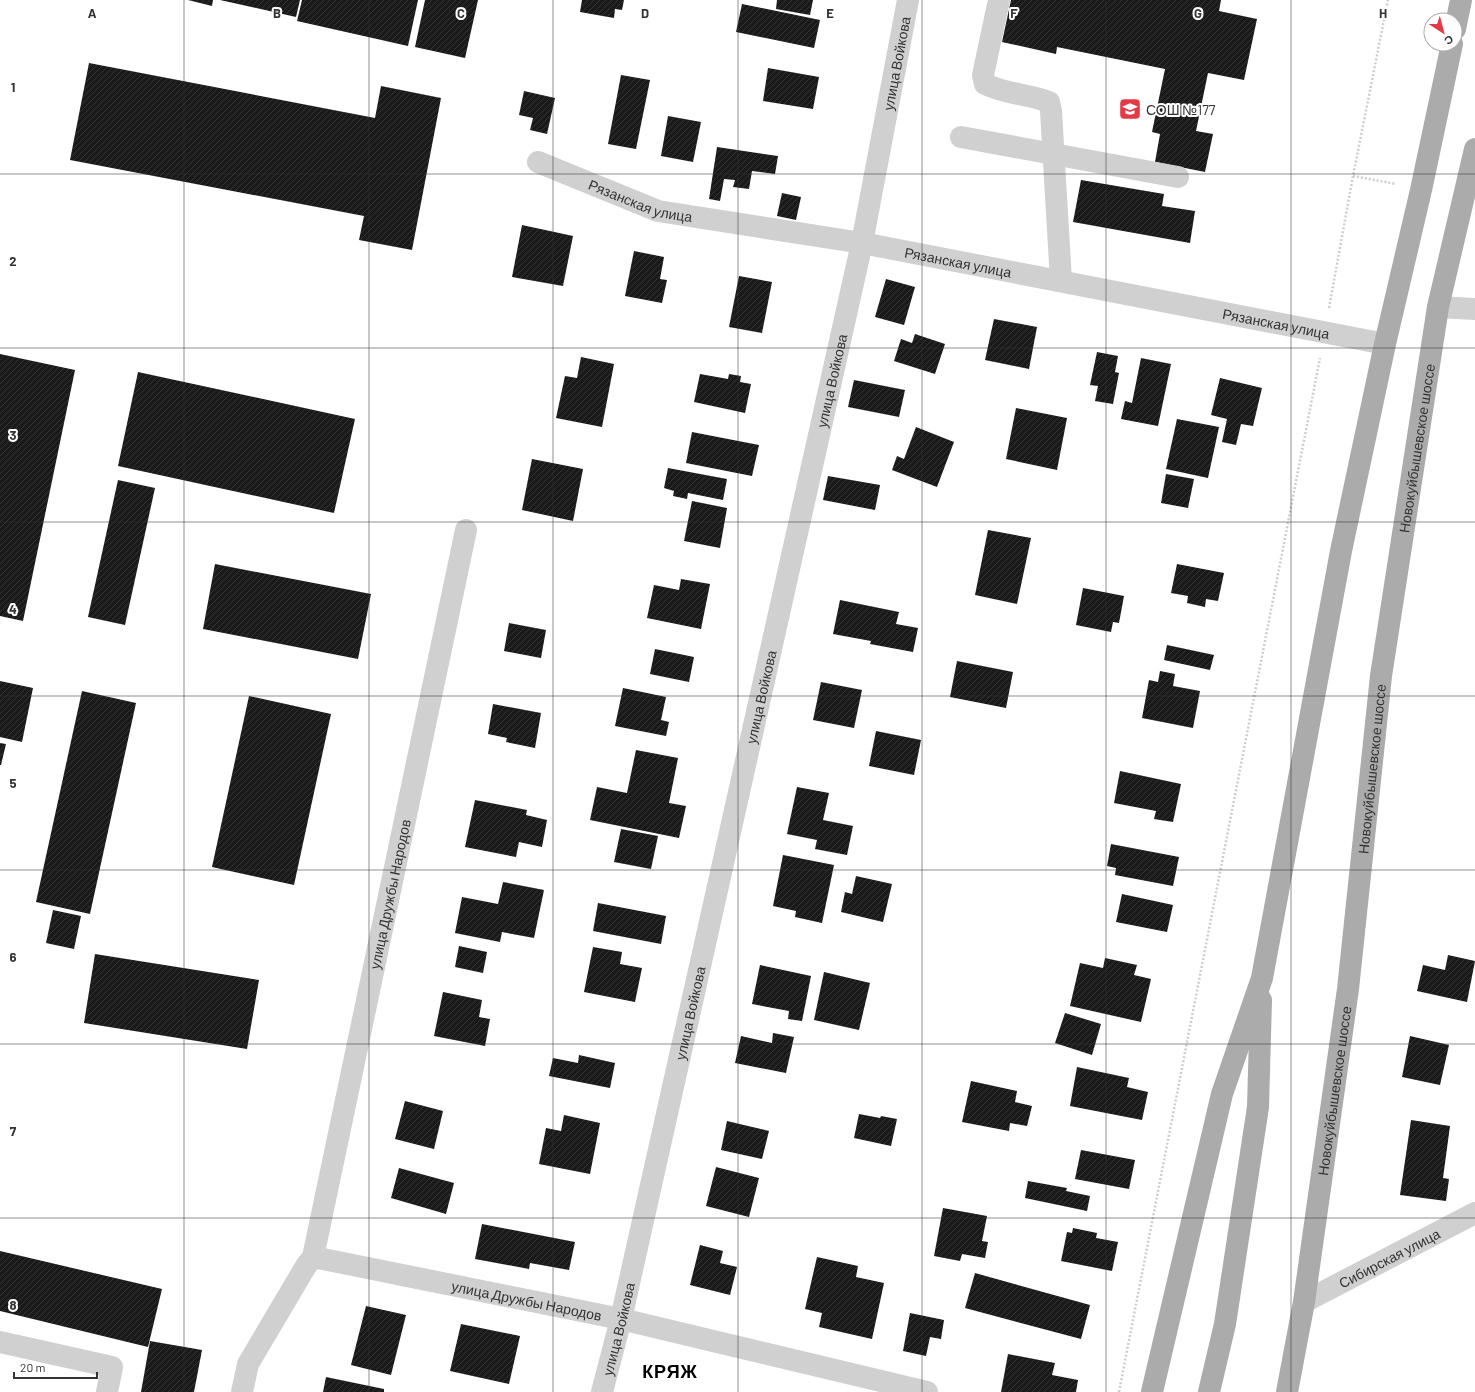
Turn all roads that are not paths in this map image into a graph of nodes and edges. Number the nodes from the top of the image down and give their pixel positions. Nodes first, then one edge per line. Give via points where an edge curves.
1 (908, 0) edge
2 (999, 0) edge
3 (1461, 0) edge
4 (1459, 12) edge
5 (1450, 52) edge
6 (961, 137) dead end
7 (1475, 148) edge
8 (1054, 154) junction
9 (538, 162) dead end
10 (1178, 177) dead end
11 (862, 243) junction
12 (1061, 281) junction
13 (1438, 307) junction
14 (1475, 309) edge
15 (1385, 344) junction
16 (466, 530) dead end
17 (1262, 978) junction
18 (1475, 1213) edge
19 (314, 1257) junction
20 (1304, 1302) junction
21 (621, 1319) junction
22 (0, 1342) edge
23 (107, 1392) edge
24 (242, 1392) edge
25 (602, 1392) edge
26 (927, 1392) edge
27 (1152, 1392) edge
28 (1209, 1392) edge
29 (1287, 1392) edge

1 - 11 street, улица Войкова
2 - 8 street via 983,75 985,84 993,89 1040,98 1048,102
3 - 4 main road
5 - 15 main road
6 - 8 street
7 - 13 main road, Новокуйбышевское шоссе
8 - 10 street
8 - 12 street
9 - 11 street, Рязанская улица via 658,211
11 - 12 street, Рязанская улица
11 - 21 street, улица Войкова
12 - 15 street, Рязанская улица
13 - 14 street
13 - 20 main road, Новокуйбышевское шоссе via 1381,676 1348,989
15 - 17 main road via 1341,551
16 - 19 street, улица Дружбы Народов
17 - 27 main road via 1222,1094
17 - 28 main road via 1258,1107 1225,1324
18 - 20 street, Сибирская улица
19 - 21 street, улица Дружбы Народов
19 - 24 street, улица Дружбы Народов via 306,1266 248,1364
20 - 29 main road, Новокуйбышевское шоссе
21 - 25 street, улица Войкова
21 - 26 street, улица Дружбы Народов
22 - 23 street via 112,1367

